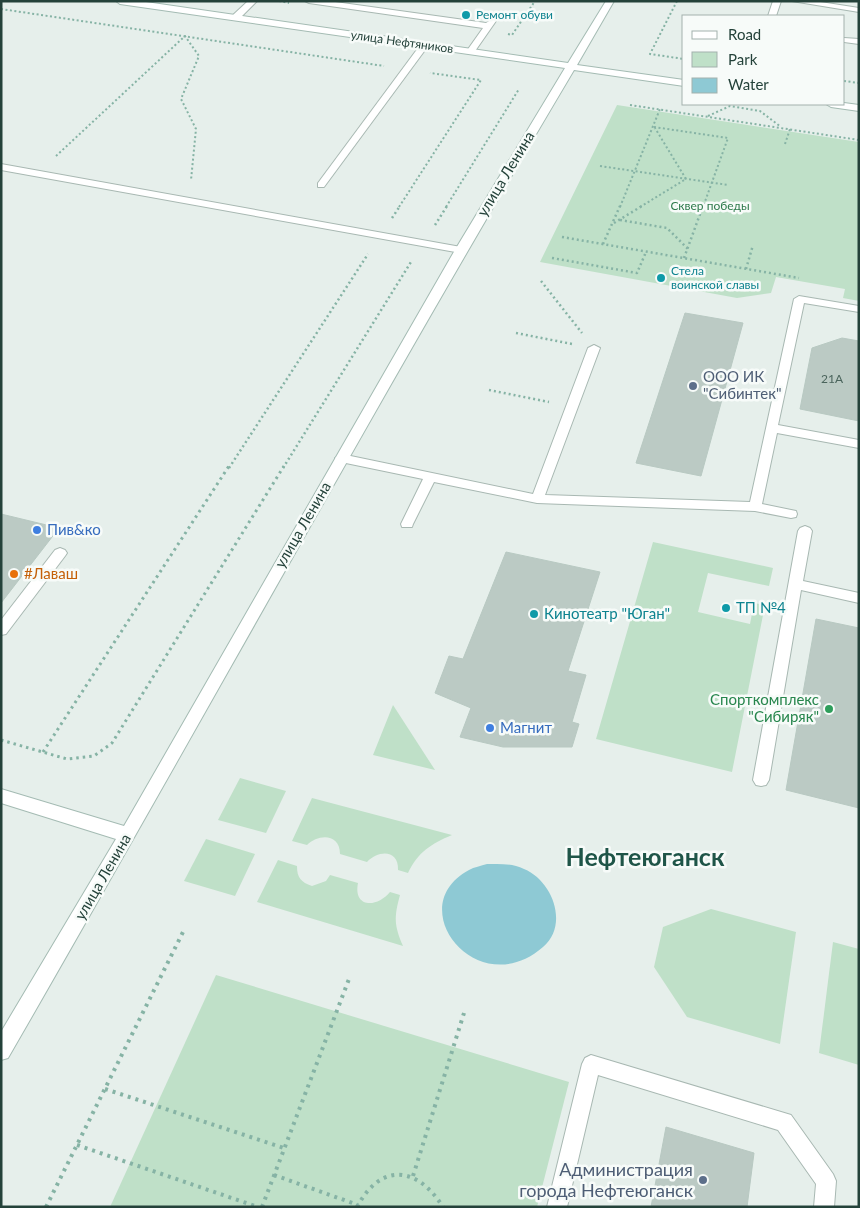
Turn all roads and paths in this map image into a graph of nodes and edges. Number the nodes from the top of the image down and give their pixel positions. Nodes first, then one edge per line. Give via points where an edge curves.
1 (120, 1) edge
2 (253, 1) edge
3 (309, 1) edge
4 (534, 1) edge
5 (610, 1) edge
6 (677, 1) edge
7 (777, 1) edge
8 (796, 1) edge
9 (1, 9) edge
10 (859, 10) edge
11 (772, 15) edge
12 (235, 18) junction
13 (512, 35) dead end
14 (185, 36) junction
15 (845, 40) edge
16 (859, 42) edge
17 (424, 46) junction
18 (470, 52) junction
19 (682, 59) edge
20 (570, 66) junction
21 (406, 69) junction
22 (845, 81) edge
23 (682, 83) edge
24 (859, 83) edge
25 (519, 89) dead end
26 (630, 105) dead end
27 (838, 105) edge
28 (859, 108) edge
29 (660, 110) junction
30 (706, 116) junction
31 (654, 127) junction
32 (781, 128) junction
33 (790, 129) junction
34 (859, 140) edge
35 (785, 144) dead end
36 (600, 166) dead end
37 (1, 167) edge
38 (636, 171) junction
39 (38, 174) junction
40 (686, 178) junction
41 (713, 183) junction
42 (321, 185) dead end
43 (728, 185) dead end
44 (190, 201) junction
45 (620, 220) junction
46 (613, 225) junction
47 (380, 236) junction
48 (562, 237) dead end
49 (423, 243) junction
50 (603, 244) junction
51 (753, 245) dead end
52 (688, 248) junction
53 (461, 250) junction
54 (646, 252) junction
55 (552, 258) dead end
56 (684, 258) junction
57 (746, 269) junction
58 (803, 279) dead end
59 (541, 281) dead end
60 (859, 310) edge
61 (516, 333) dead end
62 (594, 348) junction
63 (489, 390) dead end
64 (572, 407) junction
65 (772, 428) junction
66 (859, 444) edge
67 (342, 458) junction
68 (430, 476) junction
69 (537, 499) junction
70 (755, 507) junction
71 (791, 514) dead end
72 (407, 524) dead end
73 (805, 531) dead end
74 (60, 553) dead end
75 (795, 584) junction
76 (859, 598) edge
77 (1, 630) edge
78 (1, 740) edge
79 (43, 752) junction
80 (761, 780) dead end
81 (1, 796) edge
82 (128, 835) junction
83 (184, 930) dead end
84 (349, 979) dead end
85 (464, 1013) dead end
86 (1, 1051) edge
87 (105, 1089) junction
88 (77, 1145) junction
89 (284, 1148) junction
90 (274, 1176) junction
91 (413, 1176) junction
92 (357, 1206) edge
93 (46, 1207) edge
94 (258, 1207) edge
95 (262, 1207) edge
96 (443, 1207) edge
97 (557, 1207) edge
98 (824, 1207) edge

1 - 12 main road, улица Нефтяников
2 - 12 lane
3 - 18 lane via 490,24
4 - 13 path
5 - 20 main road, улица Ленина
6 - 19 path via 650,54
7 - 11 lane
8 - 10 lane
9 - 14 path
12 - 17 main road, улица Нефтяников
14 - 21 path
14 - 39 path
14 - 44 path via 199,56 181,99 196,129
15 - 16 lane
17 - 18 main road, улица Нефтяников
17 - 21 lane
18 - 20 main road, улица Нефтяников
20 - 23 main road, улица Нефтяников
20 - 53 main road, улица Ленина
21 - 42 lane
21 - 47 path via 481,80
22 - 24 path
25 - 49 path
26 - 29 path
27 - 28 main road
29 - 30 path
29 - 31 path
30 - 32 path
30 - 32 path via 730,106 760,111
31 - 38 path
31 - 40 path
31 - 41 path via 728,138
32 - 33 path
33 - 34 path
33 - 35 path
36 - 38 path
37 - 39 lane
38 - 40 path
38 - 46 path
39 - 44 lane
40 - 41 path
40 - 45 path
41 - 43 path
41 - 52 path
44 - 47 lane
45 - 46 path
45 - 52 path via 667,228
46 - 50 path
47 - 49 lane
47 - 79 path
48 - 50 path
49 - 53 lane
49 - 79 path via 112,743 94,756 67,759
50 - 54 path
51 - 57 path
52 - 56 path
53 - 67 main road, улица Ленина
54 - 55 path via 637,273
54 - 56 path
56 - 57 path
57 - 58 path
59 - 62 path
60 - 65 lane via 799,299
61 - 62 path
62 - 64 lane
63 - 64 path
64 - 69 lane
65 - 66 lane
65 - 70 lane
67 - 68 lane
67 - 82 main road, улица Ленина
68 - 69 lane
68 - 72 lane
69 - 70 lane
70 - 71 lane
73 - 75 lane
74 - 77 lane
75 - 76 lane
75 - 80 lane
78 - 79 path
81 - 82 main road
82 - 86 main road, улица Ленина
83 - 87 path
84 - 89 path
85 - 91 path
87 - 88 path
87 - 89 path
88 - 93 path
88 - 94 path
89 - 90 path
90 - 92 path
90 - 95 path
91 - 92 path via 400,1174 375,1182
91 - 96 path via 426,1183
97 - 98 lane via 591,1064 784,1122 826,1181

